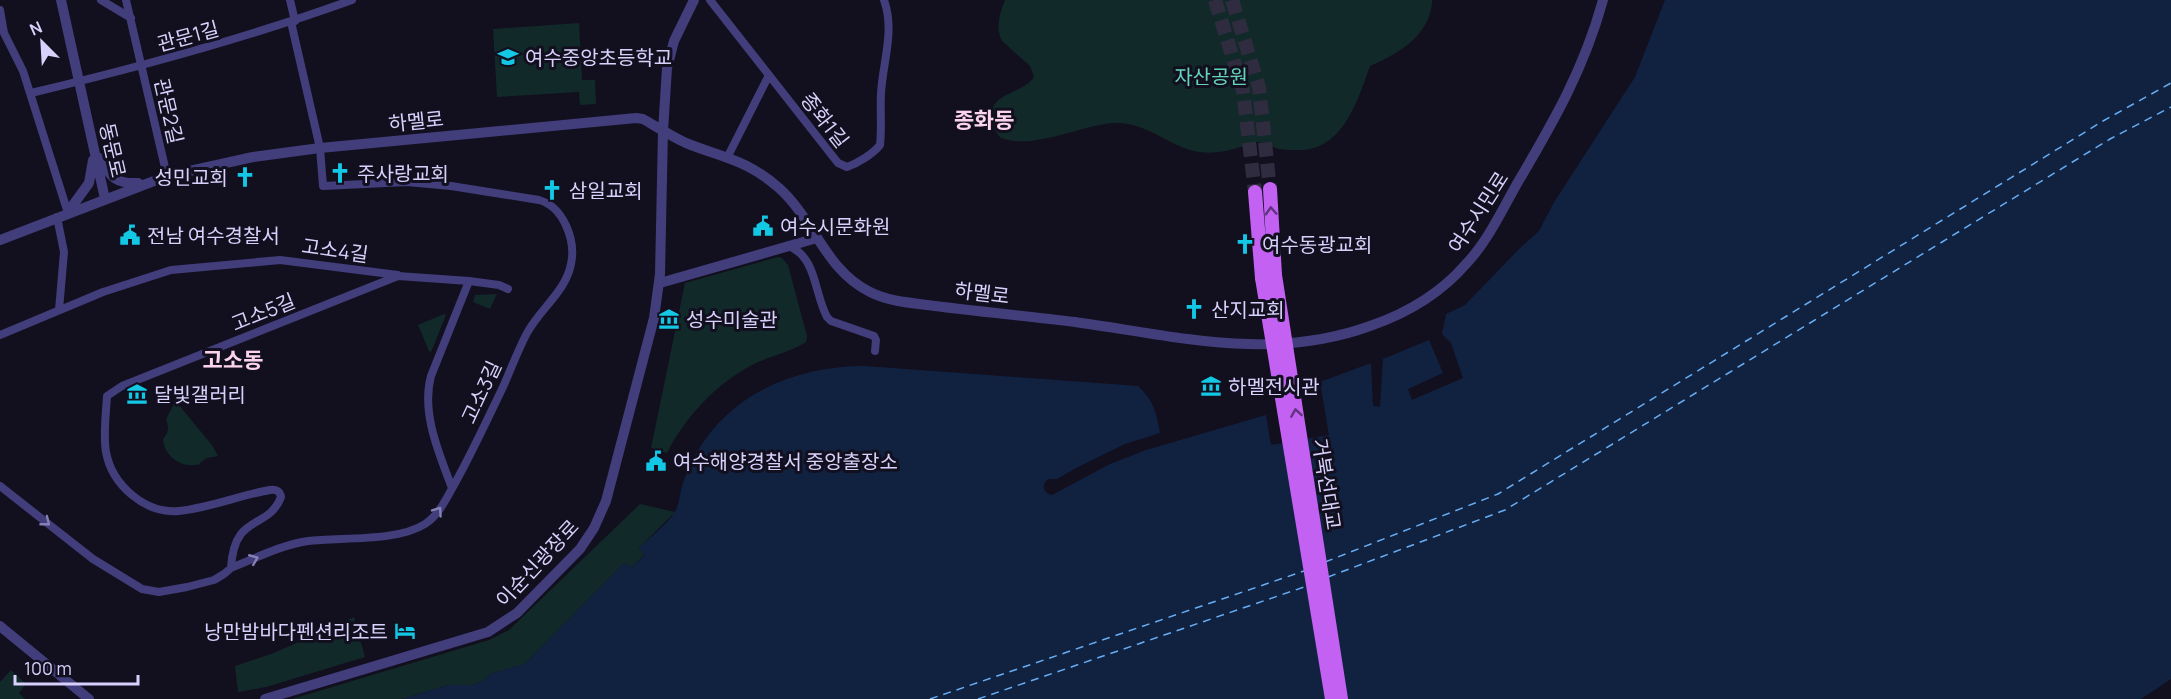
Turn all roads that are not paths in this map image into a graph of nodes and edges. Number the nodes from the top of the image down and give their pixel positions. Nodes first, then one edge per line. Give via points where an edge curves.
1 (61, 0) edge
2 (101, 0) edge
3 (126, 0) edge
4 (290, 0) edge
5 (352, 0) edge
6 (694, 0) edge
7 (710, 0) edge
8 (884, 0) edge
9 (1603, 0) edge
10 (0, 10) edge
11 (131, 18) junction
12 (293, 21) junction
13 (142, 66) junction
14 (769, 75) junction
15 (79, 82) junction
16 (31, 93) junction
17 (663, 131) junction
18 (320, 148) junction
19 (94, 151) junction
20 (728, 156) junction
21 (167, 176) junction
22 (144, 183) junction
23 (1270, 189) tunnel mouth
24 (1255, 192) tunnel mouth
25 (105, 199) junction
26 (63, 215) junction
27 (817, 238) junction
28 (0, 240) edge
29 (789, 246) junction
30 (398, 276) junction
31 (1268, 276) junction
32 (469, 281) junction
33 (660, 283) junction
34 (508, 290) dead end
35 (59, 310) junction
36 (0, 335) edge
37 (1290, 344) joint
38 (875, 351) dead end
39 (0, 486) edge
40 (452, 488) junction
41 (231, 568) junction
42 (0, 626) edge
43 (89, 699) edge
44 (265, 699) edge
45 (1332, 699) edge
46 (1341, 699) edge

1 - 15 street, 동문로
2 - 11 street
3 - 11 street, 관문2길
4 - 12 street, 고소3길
5 - 12 street, 관문1길
6 - 17 street, 이순신광장로 via 669,55
7 - 14 street, 종화1길
8 - 14 street, 종화1길 via 889,35 881,94 881,140 879,147 868,155 850,166 838,163
9 - 37 street, 여수시민로 via 1590,45 1563,105 1466,266 1434,294 1398,315 1334,338
10 - 16 street via 5,36
11 - 13 street, 관문2길
12 - 13 street, 관문1길
12 - 18 street, 고소3길
13 - 15 street, 관문1길
13 - 21 street, 관문2길
14 - 20 street
15 - 16 street, 관문1길
15 - 19 street, 동문로
16 - 26 street
17 - 18 street, 하멜로 via 636,118
17 - 20 street, 하멜로
17 - 33 street, 이순신광장로
18 - 21 street, 하멜로 via 253,157
18 - 40 street, 고소3길 via 323,186 408,182 539,200 555,210 566,228 572,249 567,279 538,315 522,343
19 - 22 street via 117,181
19 - 25 street, 동문로
19 - 26 street via 89,183
20 - 27 street, 하멜로 via 756,170 785,194
21 - 22 street, 하멜로
22 - 25 street, 하멜로
31 -> 23 main road
24 - 31 main road
25 - 26 street, 동문로
26 - 28 street, 동문로
26 - 35 street
27 - 29 street
27 - 37 street, 하멜로 via 849,278 867,291 894,300 1230,344
29 - 33 street
29 - 38 street via 801,252 807,261 826,317 873,335
30 - 32 street, 고소5길
30 - 35 street, 고소4길 via 280,260 175,269 134,280
30 - 41 street, 고소5길 via 122,386 107,396 107,455 121,484 143,502 165,510 182,510 266,490 279,493 276,506 238,536
31 - 45 main road, 거북선대교, bridge
46 -> 31 main road, 거북선대교, bridge
32 - 34 street, 고소5길
32 - 40 street via 428,392 431,423
33 - 44 street, 이순신광장로 via 606,501 580,549 512,618 488,632
35 - 36 street, 고소4길
39 -> 41 street, 고소3길 via 93,559 142,590 159,592 187,587 214,580
41 -> 40 street, 고소3길 via 308,542 411,531 433,518
42 - 43 street

